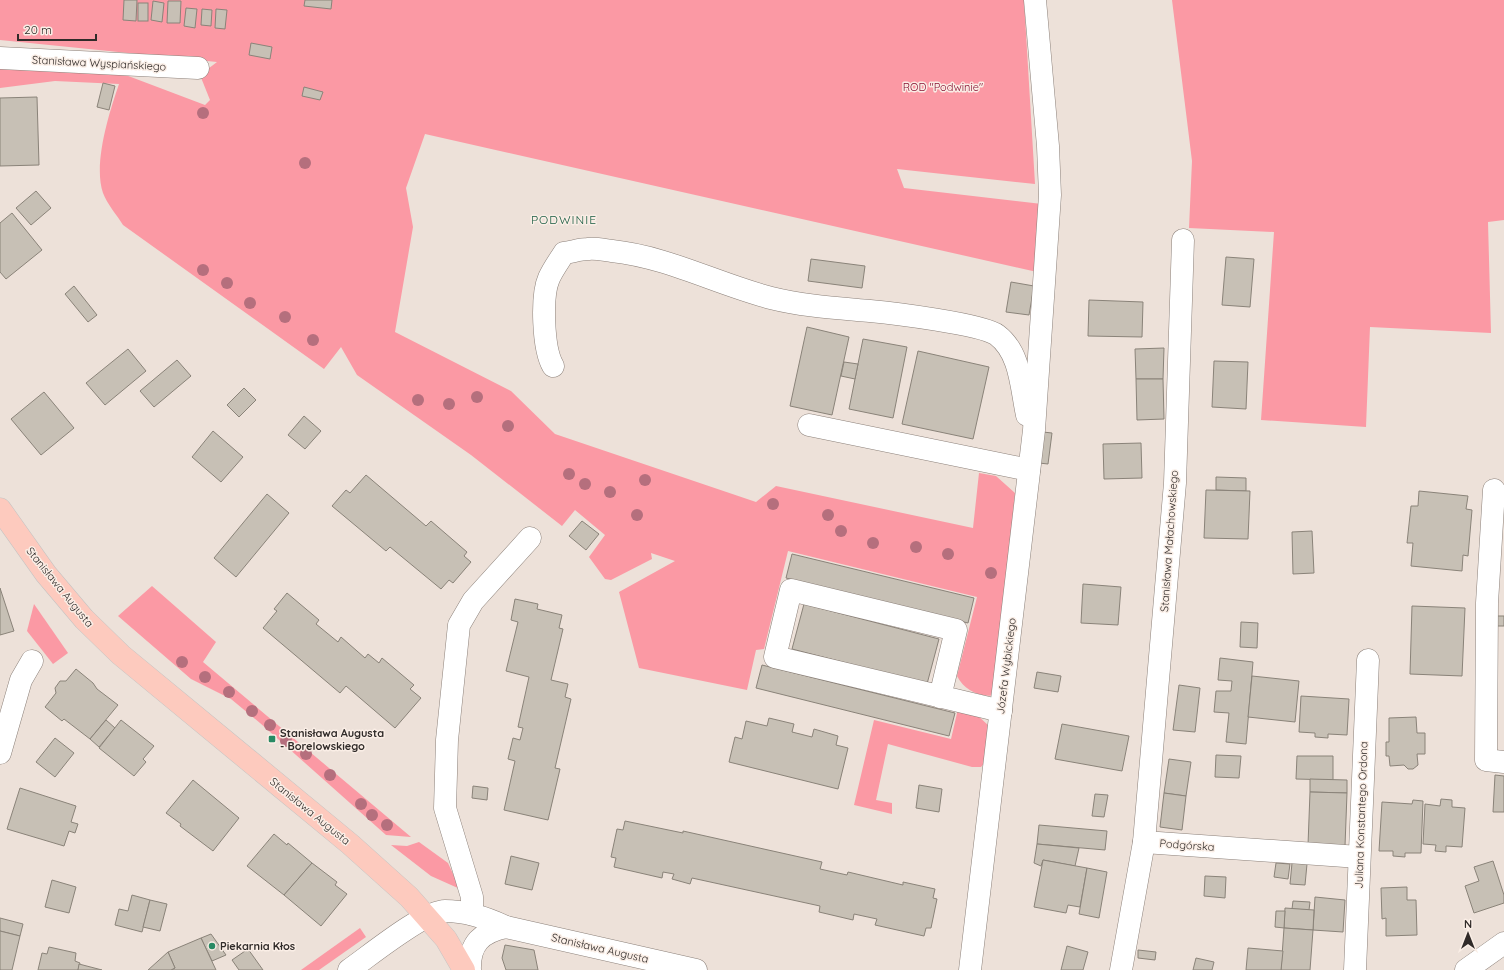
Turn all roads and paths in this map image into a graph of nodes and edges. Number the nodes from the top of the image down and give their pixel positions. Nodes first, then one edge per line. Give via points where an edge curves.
1 (1035, 0) edge
2 (0, 58) edge
3 (198, 68) dead end
4 (1182, 240) dead end
5 (553, 366) dead end
6 (809, 425) dead end
7 (1032, 442) junction
8 (1029, 470) junction
9 (1494, 490) dead end
10 (0, 509) edge
11 (530, 538) dead end
12 (1368, 660) dead end
13 (32, 661) dead end
14 (940, 697) junction
15 (1000, 711) junction
16 (0, 753) edge
17 (1504, 762) edge
18 (1144, 842) junction
19 (1359, 857) junction
20 (472, 914) junction
21 (427, 916) junction
22 (506, 927) junction
23 (1504, 943) edge
24 (349, 970) edge
25 (464, 970) edge
26 (470, 970) edge
27 (696, 970) edge
28 (970, 970) edge
29 (1121, 970) edge
30 (1355, 970) edge
31 (1466, 970) edge

1 - 7 street, Józefa Wybickiego via 1050,195
2 - 3 street, Stanisława Wyspiańskiego
4 - 18 street, Stanisława Małachowskiego via 1175,483
5 - 7 street via 547,342 544,300 549,278 564,253 588,249 621,252 677,265 771,298 925,318 996,334 1010,350 1018,368
6 - 8 street
7 - 8 street, Józefa Wybickiego
8 - 15 street, Józefa Wybickiego
9 - 17 street via 1486,603 1486,760
10 - 21 main road, Stanisława Augusta via 84,620 121,655 350,844
11 - 20 street via 473,601 459,625 447,740 445,808 472,897
12 - 19 street, Juliana Konstantego Ordona
13 - 16 street via 21,680
14 - 14 street via 775,657 791,590 956,630
14 - 15 street
15 - 28 street, Józefa Wybickiego
18 - 19 street, Podgórska
18 - 29 street, Podgórska
19 - 30 street, Juliana Konstantego Ordona
20 - 21 street, Stanisława Augusta via 444,911
20 - 22 street, Stanisława Augusta
21 - 24 street
21 - 25 main road via 446,939
22 - 26 street via 492,930 481,937 472,950
22 - 27 street, Stanisława Augusta
23 - 31 street

